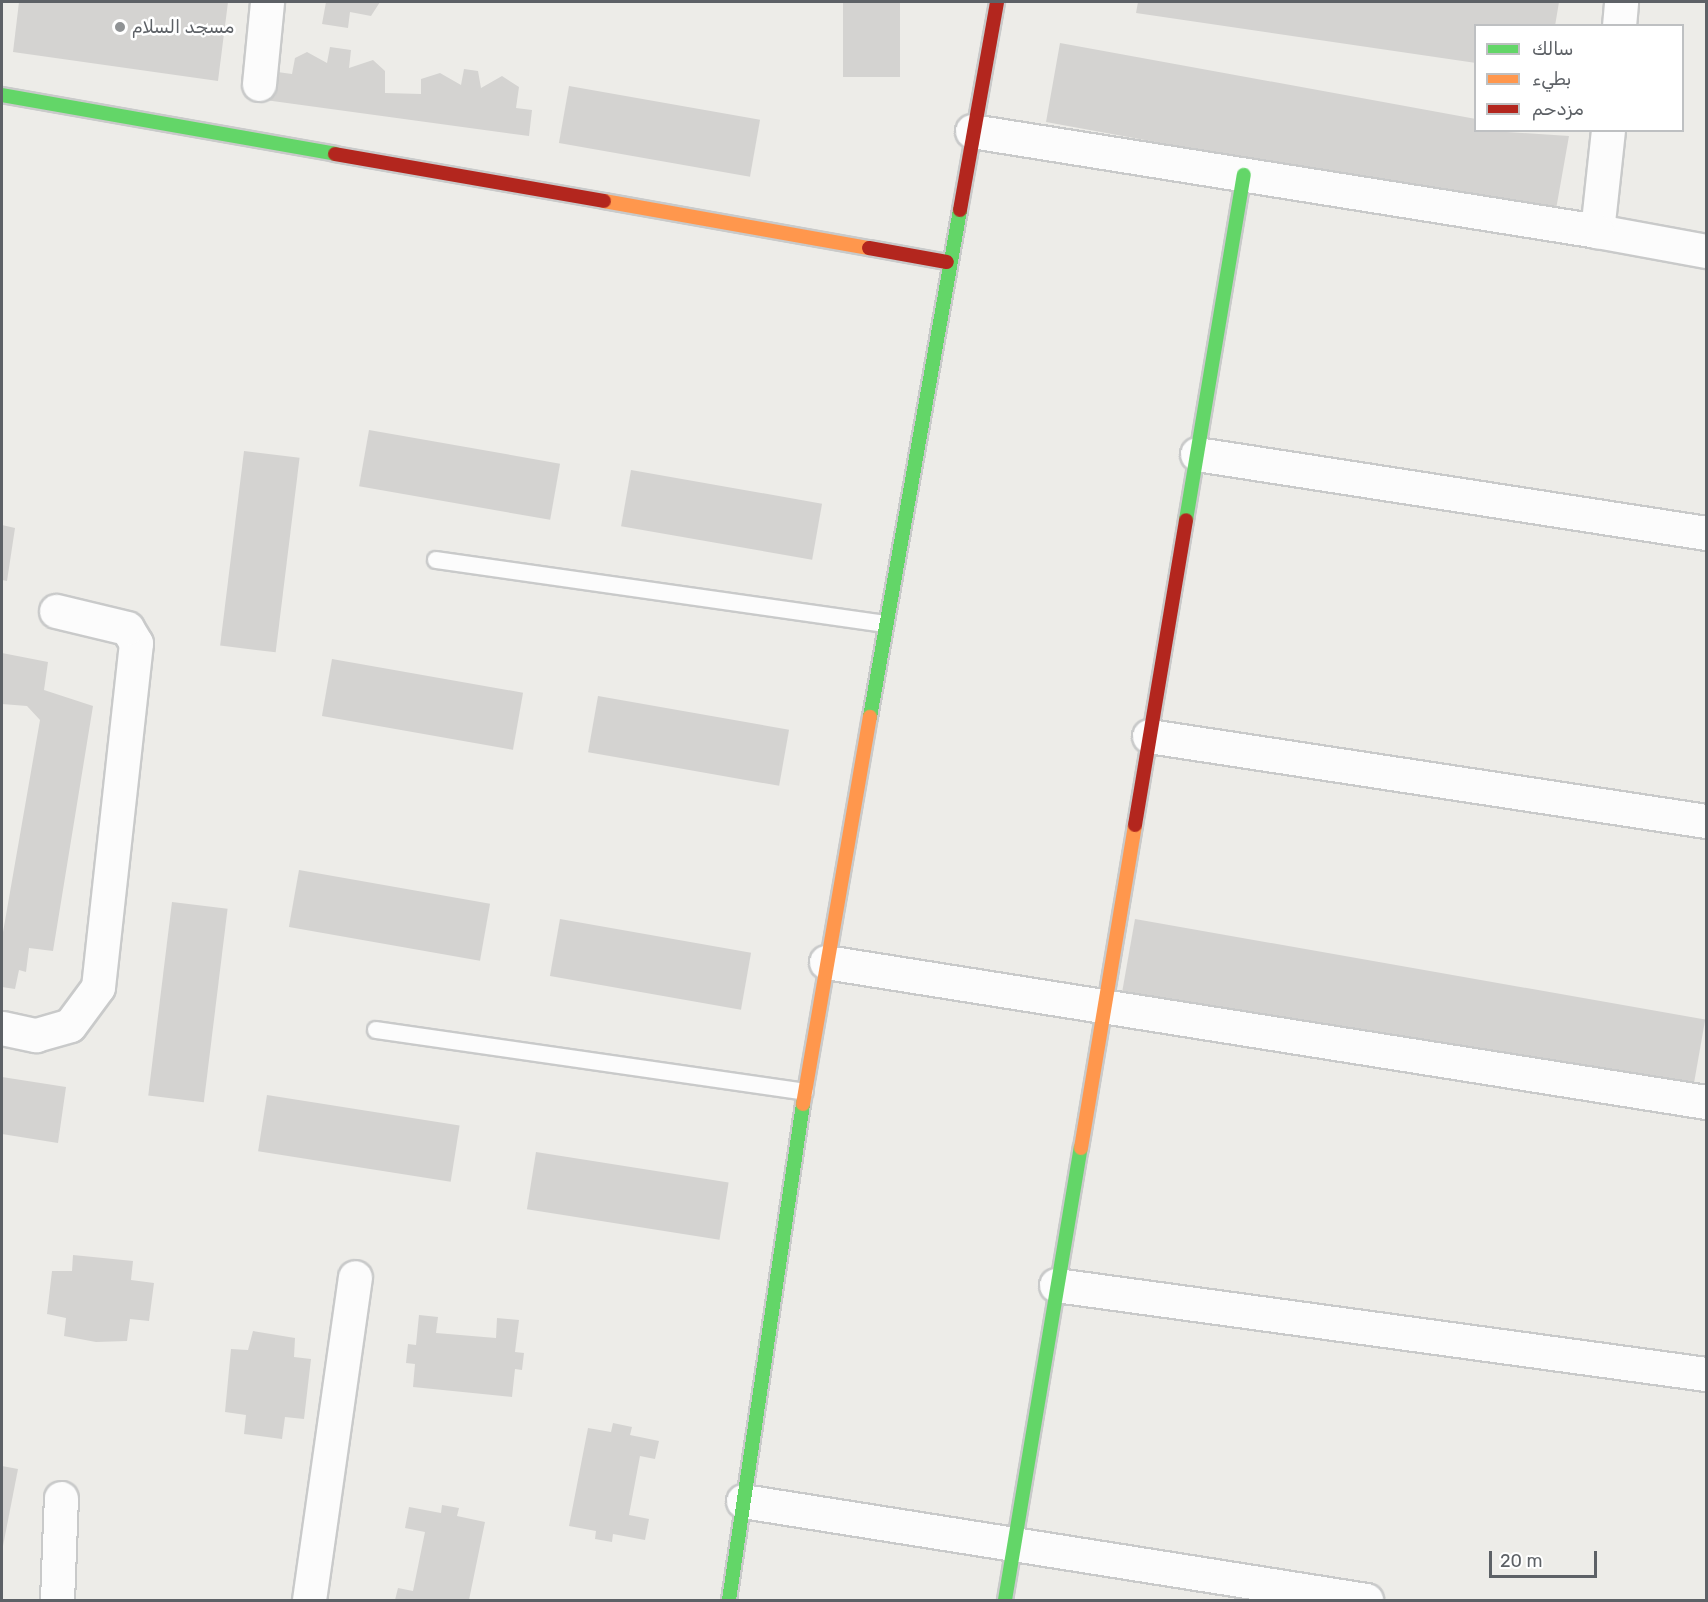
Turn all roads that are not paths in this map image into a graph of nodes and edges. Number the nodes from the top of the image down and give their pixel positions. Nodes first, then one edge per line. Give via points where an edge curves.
1 (267, 2) edge
2 (997, 2) edge
3 (1621, 2) edge
4 (1619, 24) edge
5 (259, 84) dead end
6 (2, 95) edge
7 (972, 131) junction
8 (1608, 132) edge
9 (1244, 175) junction
10 (1597, 231) junction
11 (1707, 251) edge
12 (947, 262) junction
13 (1197, 454) junction
14 (1707, 533) edge
15 (436, 560) dead end
16 (56, 611) dead end
17 (884, 624) junction
18 (1149, 736) junction
19 (1707, 821) edge
20 (826, 962) junction
21 (1104, 1008) junction
22 (2, 1028) edge
23 (376, 1030) dead end
24 (805, 1092) junction
25 (1707, 1102) edge
26 (355, 1277) dead end
27 (1056, 1285) junction
28 (1707, 1374) edge
29 (61, 1498) dead end
30 (743, 1501) junction
31 (1013, 1544) junction
32 (1283, 1594) edge
33 (57, 1600) edge
34 (309, 1600) edge
35 (729, 1600) edge
36 (1005, 1600) edge
37 (1366, 1600) edge

1 - 5 street
2 - 7 street
3 - 4 street
6 - 12 street
7 - 9 street
7 - 12 street
8 - 10 street
9 - 10 street
9 - 13 street
10 - 11 street
12 - 17 street
13 - 14 street
13 - 18 street
15 - 17 lane
16 - 22 street via 127,628 136,642 98,987 70,1025 36,1035
17 - 20 street
18 - 19 street
18 - 21 street
20 - 21 street
20 - 24 street
21 - 25 street
21 - 27 street
23 - 24 lane
24 - 30 street
26 - 34 street
27 - 28 street
27 - 31 street
29 - 33 street
30 - 31 street
30 - 35 street
31 - 32 street
31 - 36 street
32 - 37 street

